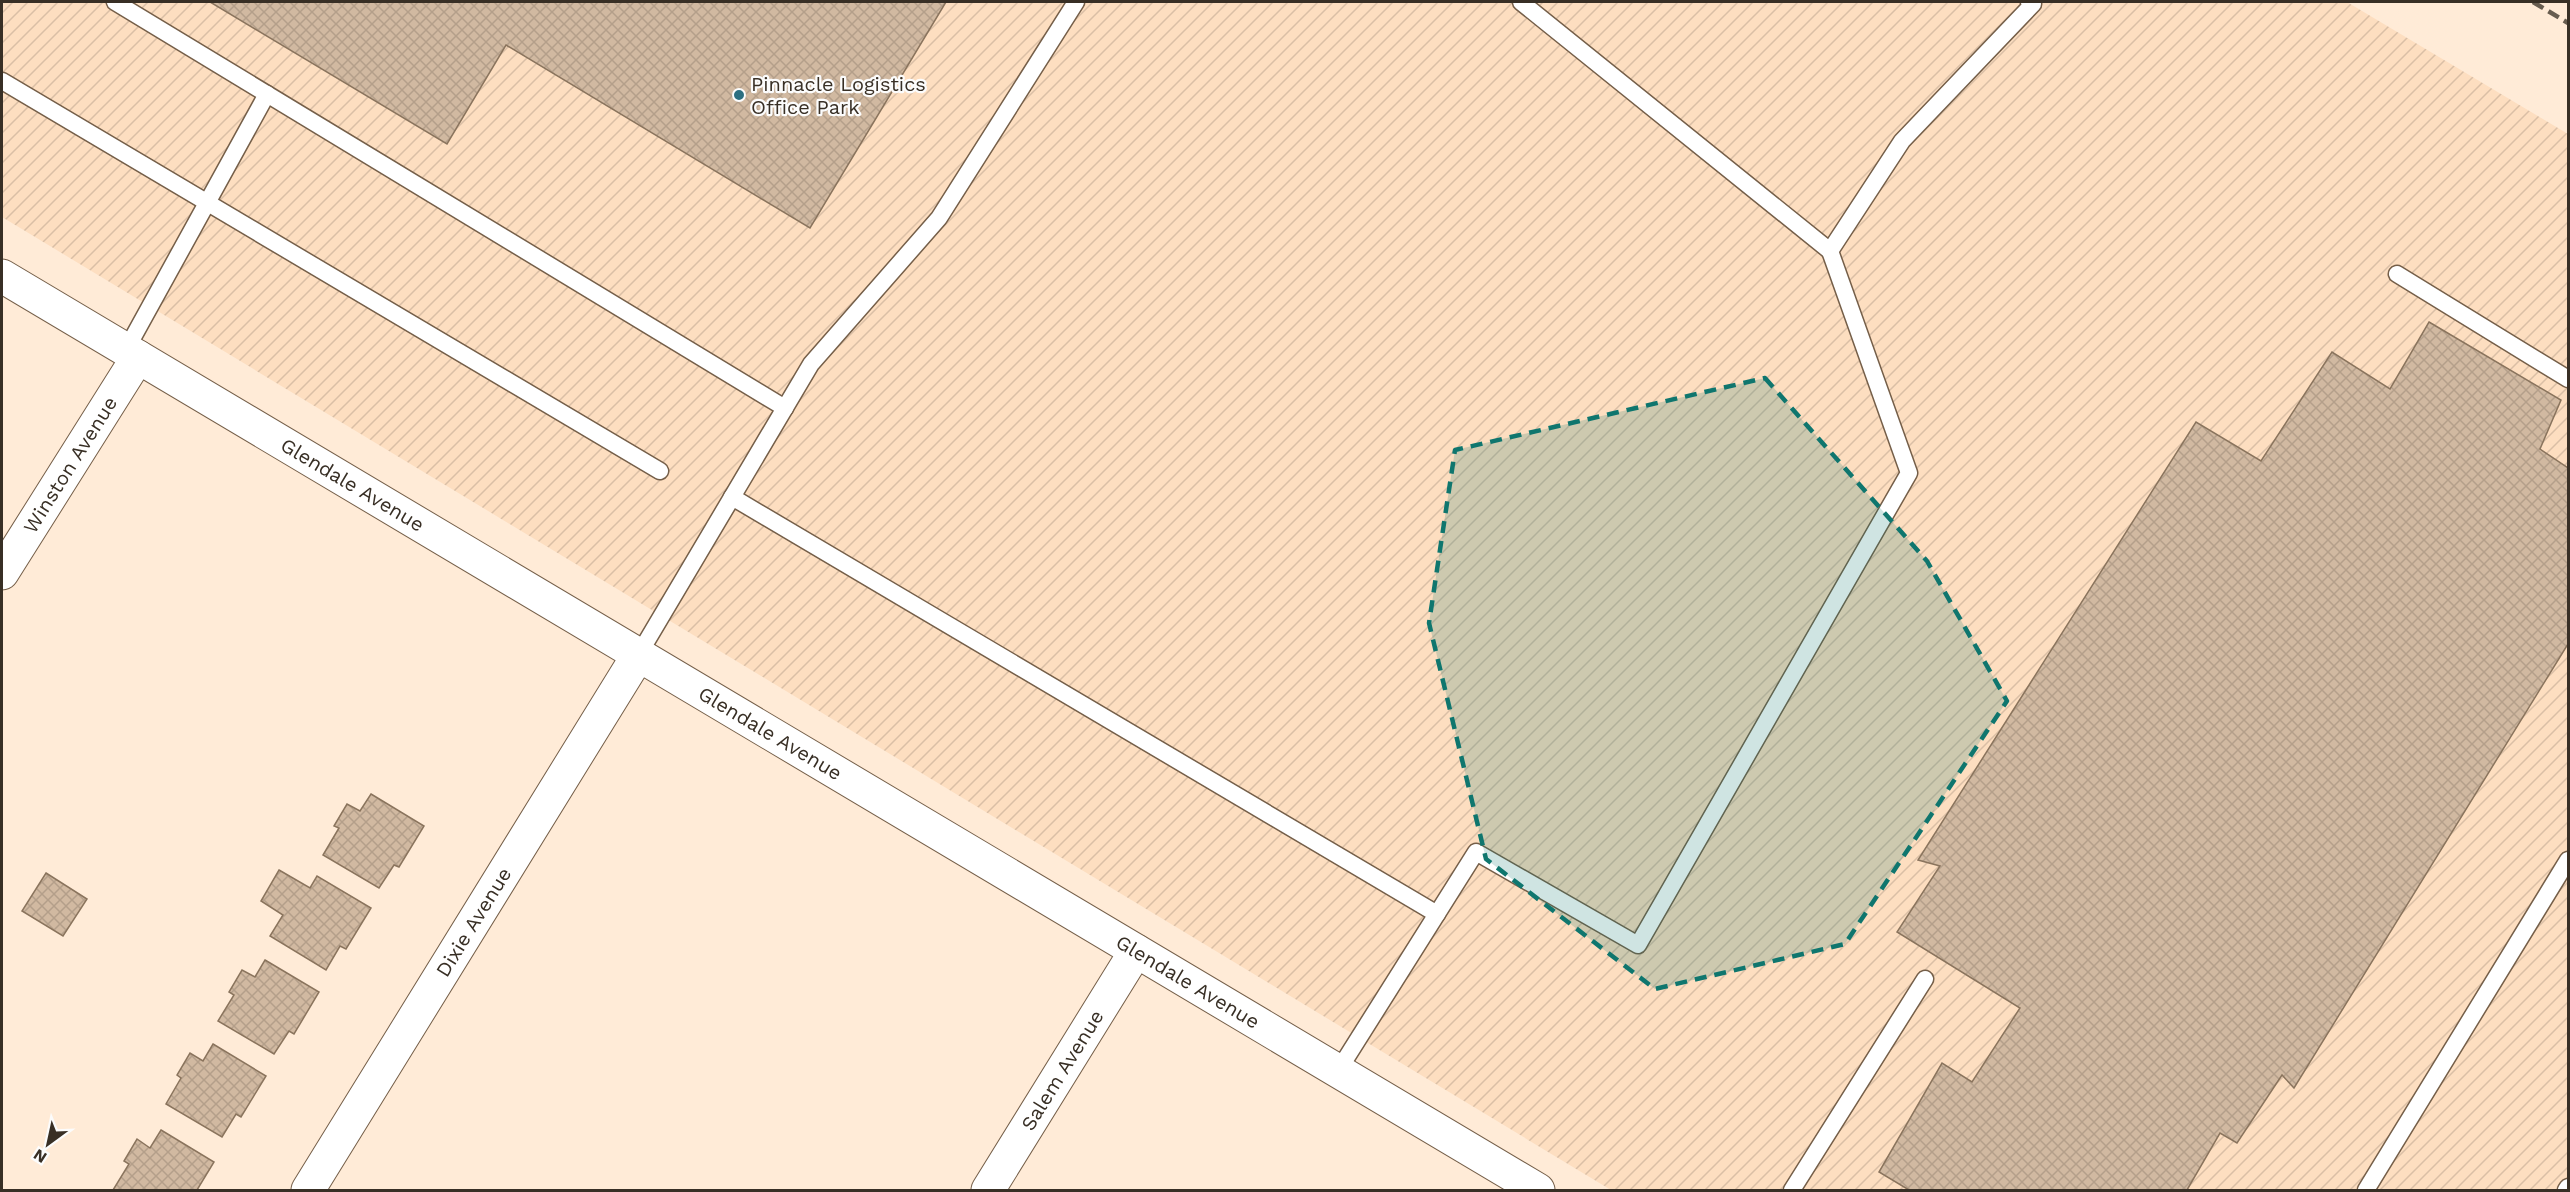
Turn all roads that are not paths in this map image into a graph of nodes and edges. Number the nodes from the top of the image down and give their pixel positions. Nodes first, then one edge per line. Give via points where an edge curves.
1 (115, 2) edge
2 (1076, 2) edge
3 (1521, 2) edge
4 (2029, 2) edge
5 (2, 81) edge
6 (267, 94) junction
7 (207, 202) junction
8 (1830, 251) junction
9 (2397, 274) dead end
10 (2, 276) edge
11 (132, 353) junction
12 (2568, 379) edge
13 (785, 408) junction
14 (660, 471) dead end
15 (732, 497) junction
16 (2, 573) edge
17 (639, 654) junction
18 (2568, 860) edge
19 (1437, 914) junction
20 (1136, 951) junction
21 (1925, 979) dead end
22 (1338, 1071) junction
23 (308, 1191) edge
24 (988, 1191) edge
25 (1538, 1191) edge
26 (1792, 1191) edge
27 (2366, 1191) edge

1 - 6 lane
2 - 13 lane via 939,218 811,364
3 - 8 lane
4 - 8 lane via 2033,4 1902,141
5 - 7 lane
6 - 7 lane
6 - 13 lane
7 - 11 lane
7 - 14 lane
8 - 19 lane via 1909,473 1638,945 1476,852
9 - 12 lane
10 - 11 street, Glendale Avenue
11 - 16 street, Winston Avenue
11 - 17 street, Glendale Avenue
13 - 15 lane
15 - 17 lane
15 - 19 lane
17 - 20 street, Glendale Avenue
17 - 23 street, Dixie Avenue
18 - 27 lane
19 - 22 lane
20 - 22 street, Glendale Avenue
20 - 24 street, Salem Avenue
21 - 26 lane
22 - 25 street, Glendale Avenue

